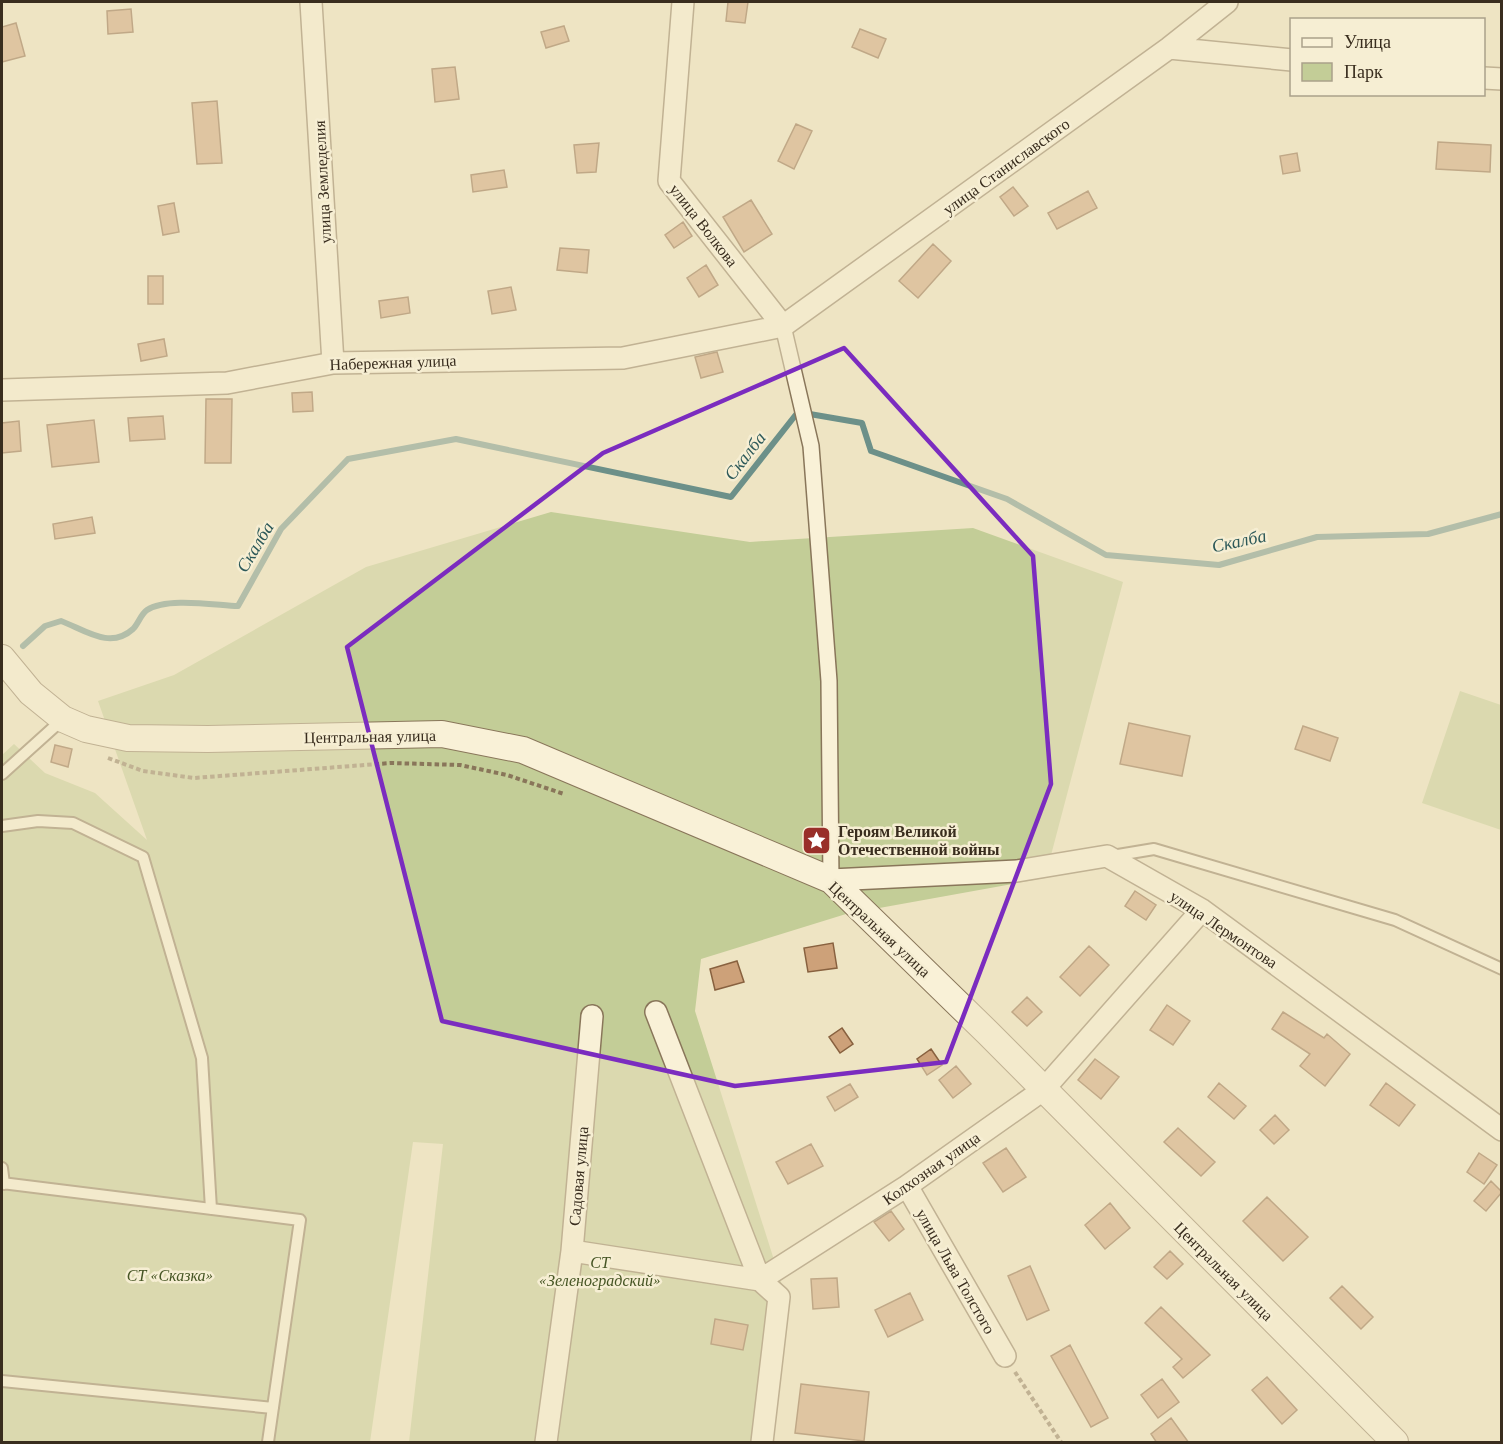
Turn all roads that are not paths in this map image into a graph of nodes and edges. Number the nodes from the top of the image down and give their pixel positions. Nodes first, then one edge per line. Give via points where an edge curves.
1 (311, 2) edge
2 (683, 2) edge
3 (1227, 2) edge
4 (1169, 48) junction
5 (1290, 60) edge
6 (1485, 78) edge
7 (1502, 80) edge
8 (783, 326) junction
9 (333, 363) junction
10 (2, 390) edge
11 (2, 658) edge
12 (63, 719) junction
13 (2, 774) edge
14 (2, 826) edge
15 (1107, 856) junction
16 (831, 880) junction
17 (1202, 910) junction
18 (1502, 969) edge
19 (656, 1012) dead end
20 (592, 1017) dead end
21 (1043, 1090) junction
22 (1502, 1130) edge
23 (2, 1168) edge
24 (3, 1184) edge
25 (907, 1186) junction
26 (211, 1209) junction
27 (572, 1251) junction
28 (760, 1280) junction
29 (1005, 1356) road end
30 (2, 1381) edge
31 (273, 1408) junction
32 (268, 1443) edge
33 (546, 1443) edge
34 (762, 1443) edge
35 (1395, 1443) edge

1 - 9 street, улица Земледелия
2 - 8 street, улица Волкова via 669,181
3 - 4 street, улица Станиславского
4 - 5 street
4 - 8 street, улица Станиславского
6 - 7 street
8 - 9 street, Набережная улица via 623,357
8 - 16 street via 811,446 829,681
9 - 10 street, Набережная улица via 227,382
11 - 12 street, Центральная улица via 31,693
12 - 13 lane
12 - 16 street, Центральная улица via 86,729 128,738 442,734 523,750
14 - 26 lane via 38,821 73,823 143,856 202,1058
15 - 16 street via 1017,871
15 - 17 street, улица Лермонтова
15 - 18 lane via 1154,849 1395,920
16 - 21 street, Центральная улица
17 - 21 street, Колхозная улица
17 - 22 street, улица Лермонтова
19 - 28 street
20 - 27 street, Садовая улица
21 - 25 street, Колхозная улица
21 - 35 street, Центральная улица
23 - 24 lane
24 - 26 lane
25 - 28 street, Колхозная улица
25 - 29 street, улица Льва Толстого
26 - 31 lane via 300,1220
27 - 28 street
27 - 33 street, Садовая улица
28 - 34 street via 779,1297
30 - 31 lane
31 - 32 lane

